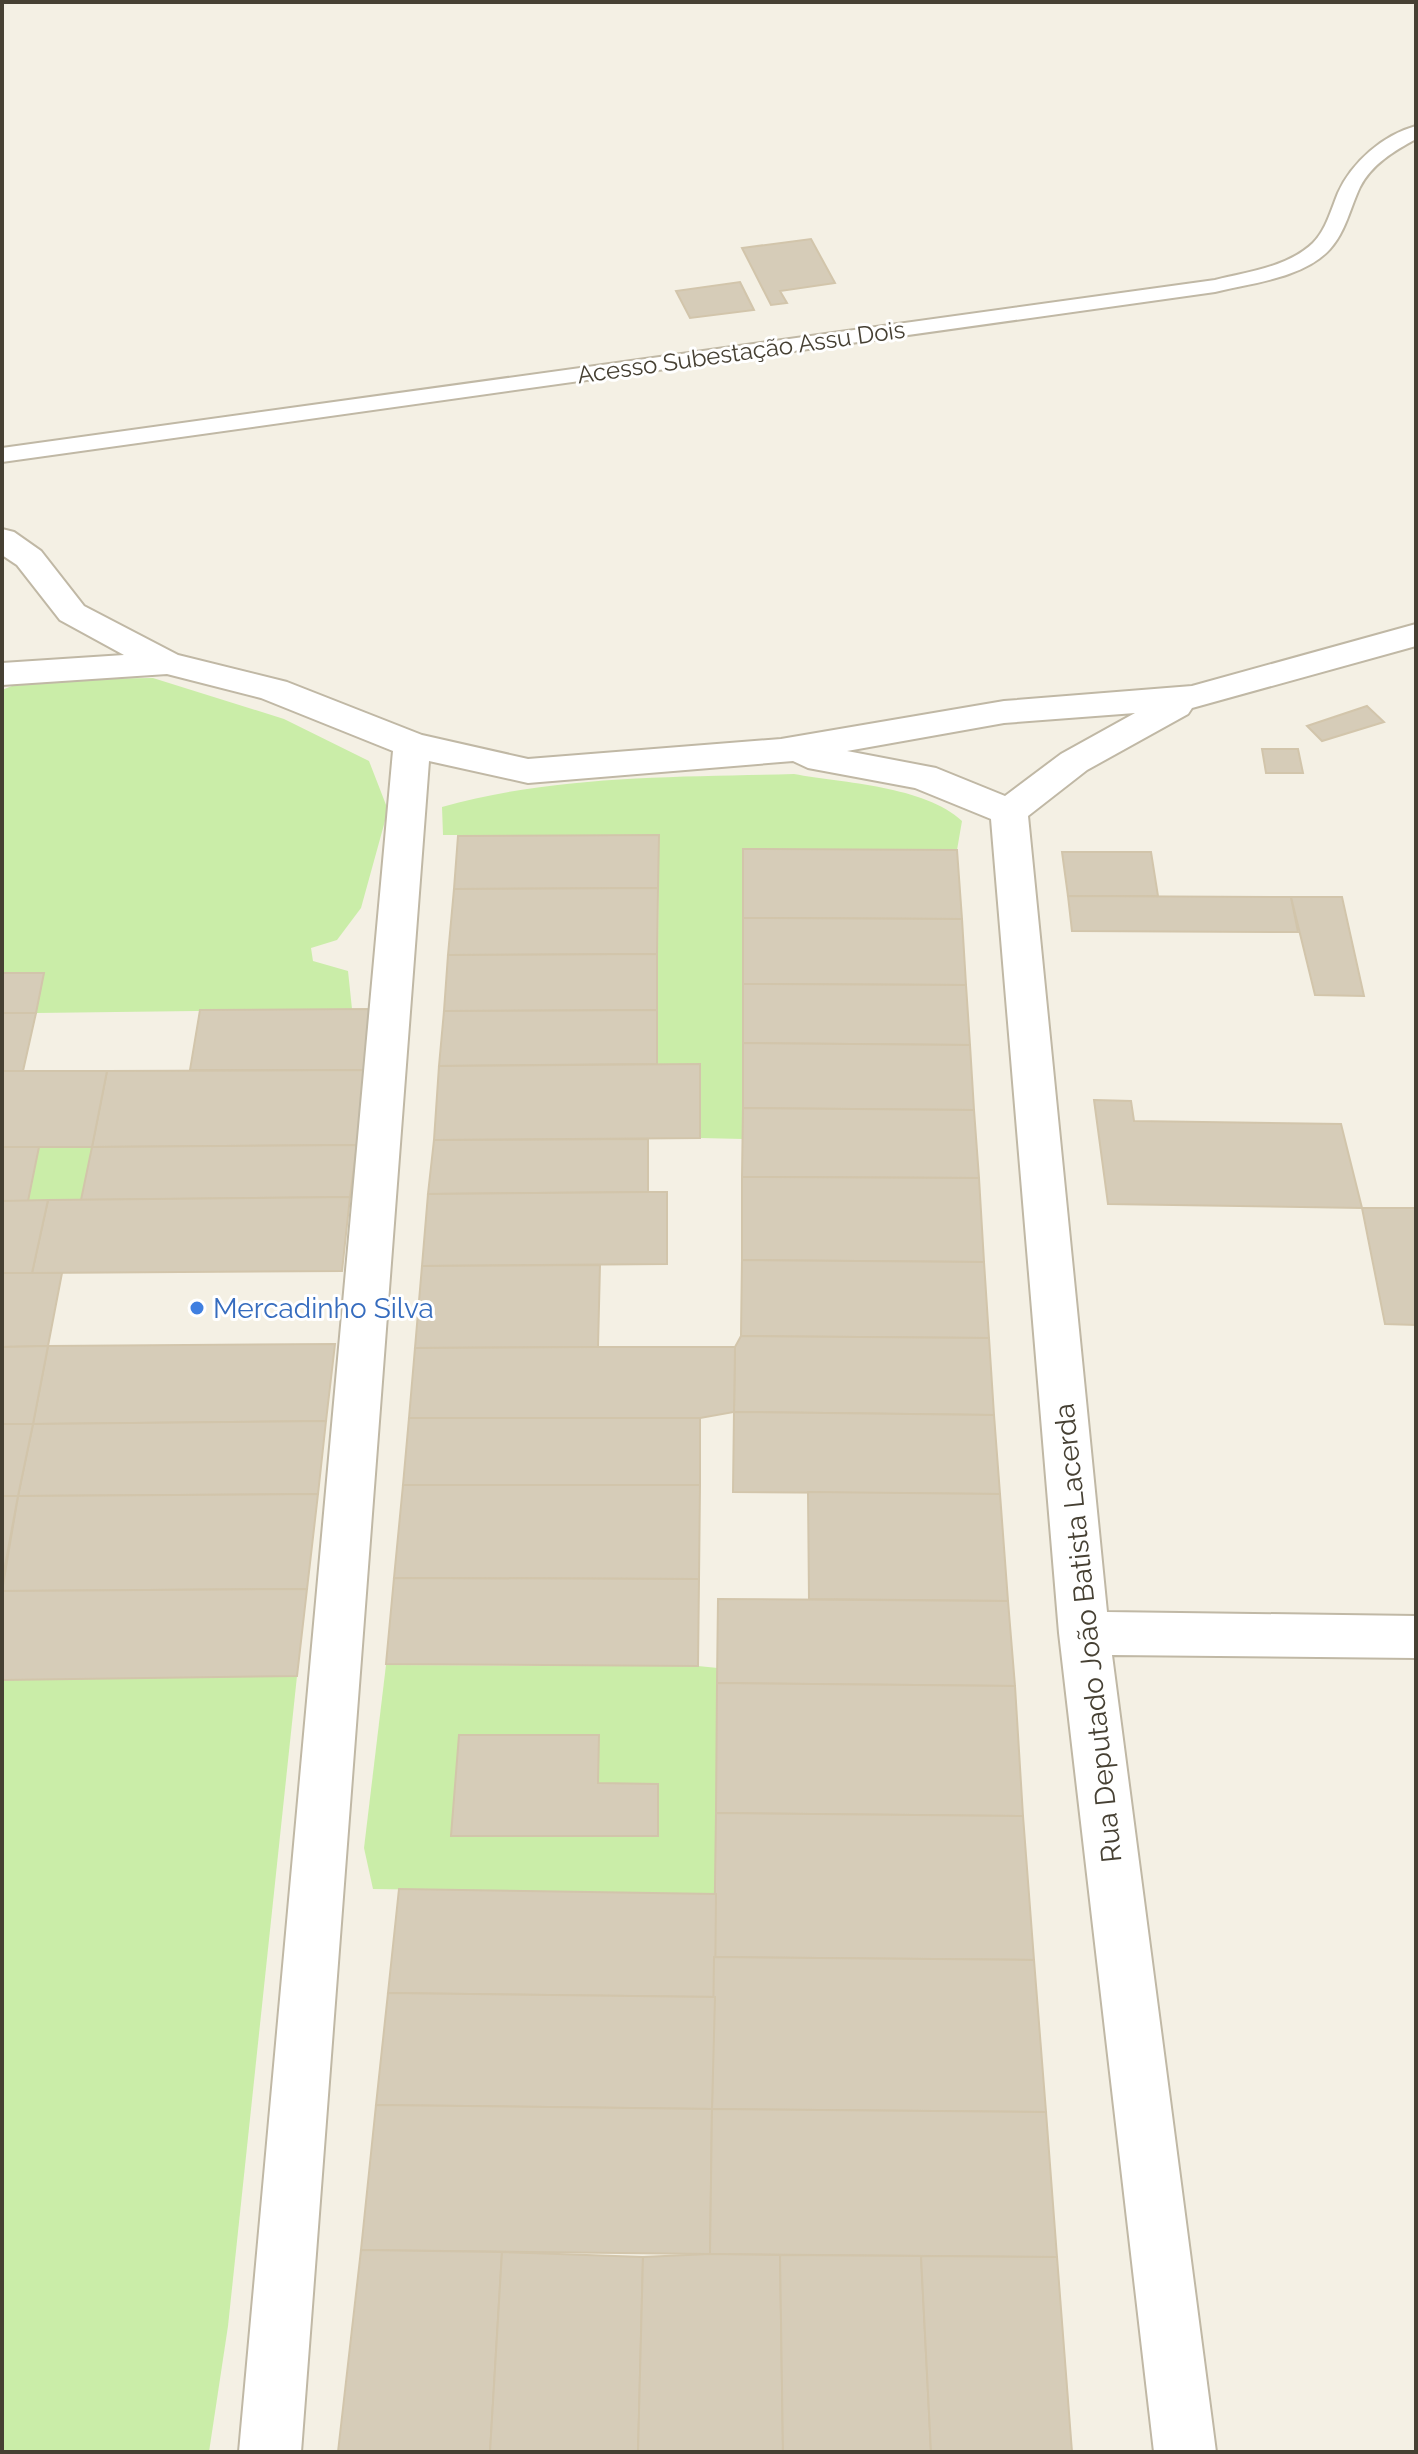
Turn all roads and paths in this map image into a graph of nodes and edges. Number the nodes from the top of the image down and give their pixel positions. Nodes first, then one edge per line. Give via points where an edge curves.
1 (1416, 132) edge
2 (2, 455) edge
3 (2, 539) edge
4 (1416, 635) edge
5 (167, 663) junction
6 (2, 674) edge
7 (1193, 697) junction
8 (412, 745) junction
9 (781, 751) junction
10 (1009, 812) junction
11 (1084, 1633) junction
12 (1416, 1637) edge
13 (270, 2452) edge
14 (1185, 2452) edge

1 - 2 lane, Acesso Subestação Assu Dois via 1388,145 1356,177 1317,251 1283,268 1215,286
3 - 5 street via 29,558 72,613
4 - 7 street
5 - 6 street
5 - 8 street via 274,690
7 - 9 street via 1004,712
7 - 10 street via 1074,762
8 - 9 street via 528,771
8 - 13 street
9 - 10 street via 923,777
10 - 11 street, Rua Deputado João Batista Lacerda
11 - 12 street
11 - 14 street, Rua Deputado João Batista Lacerda

